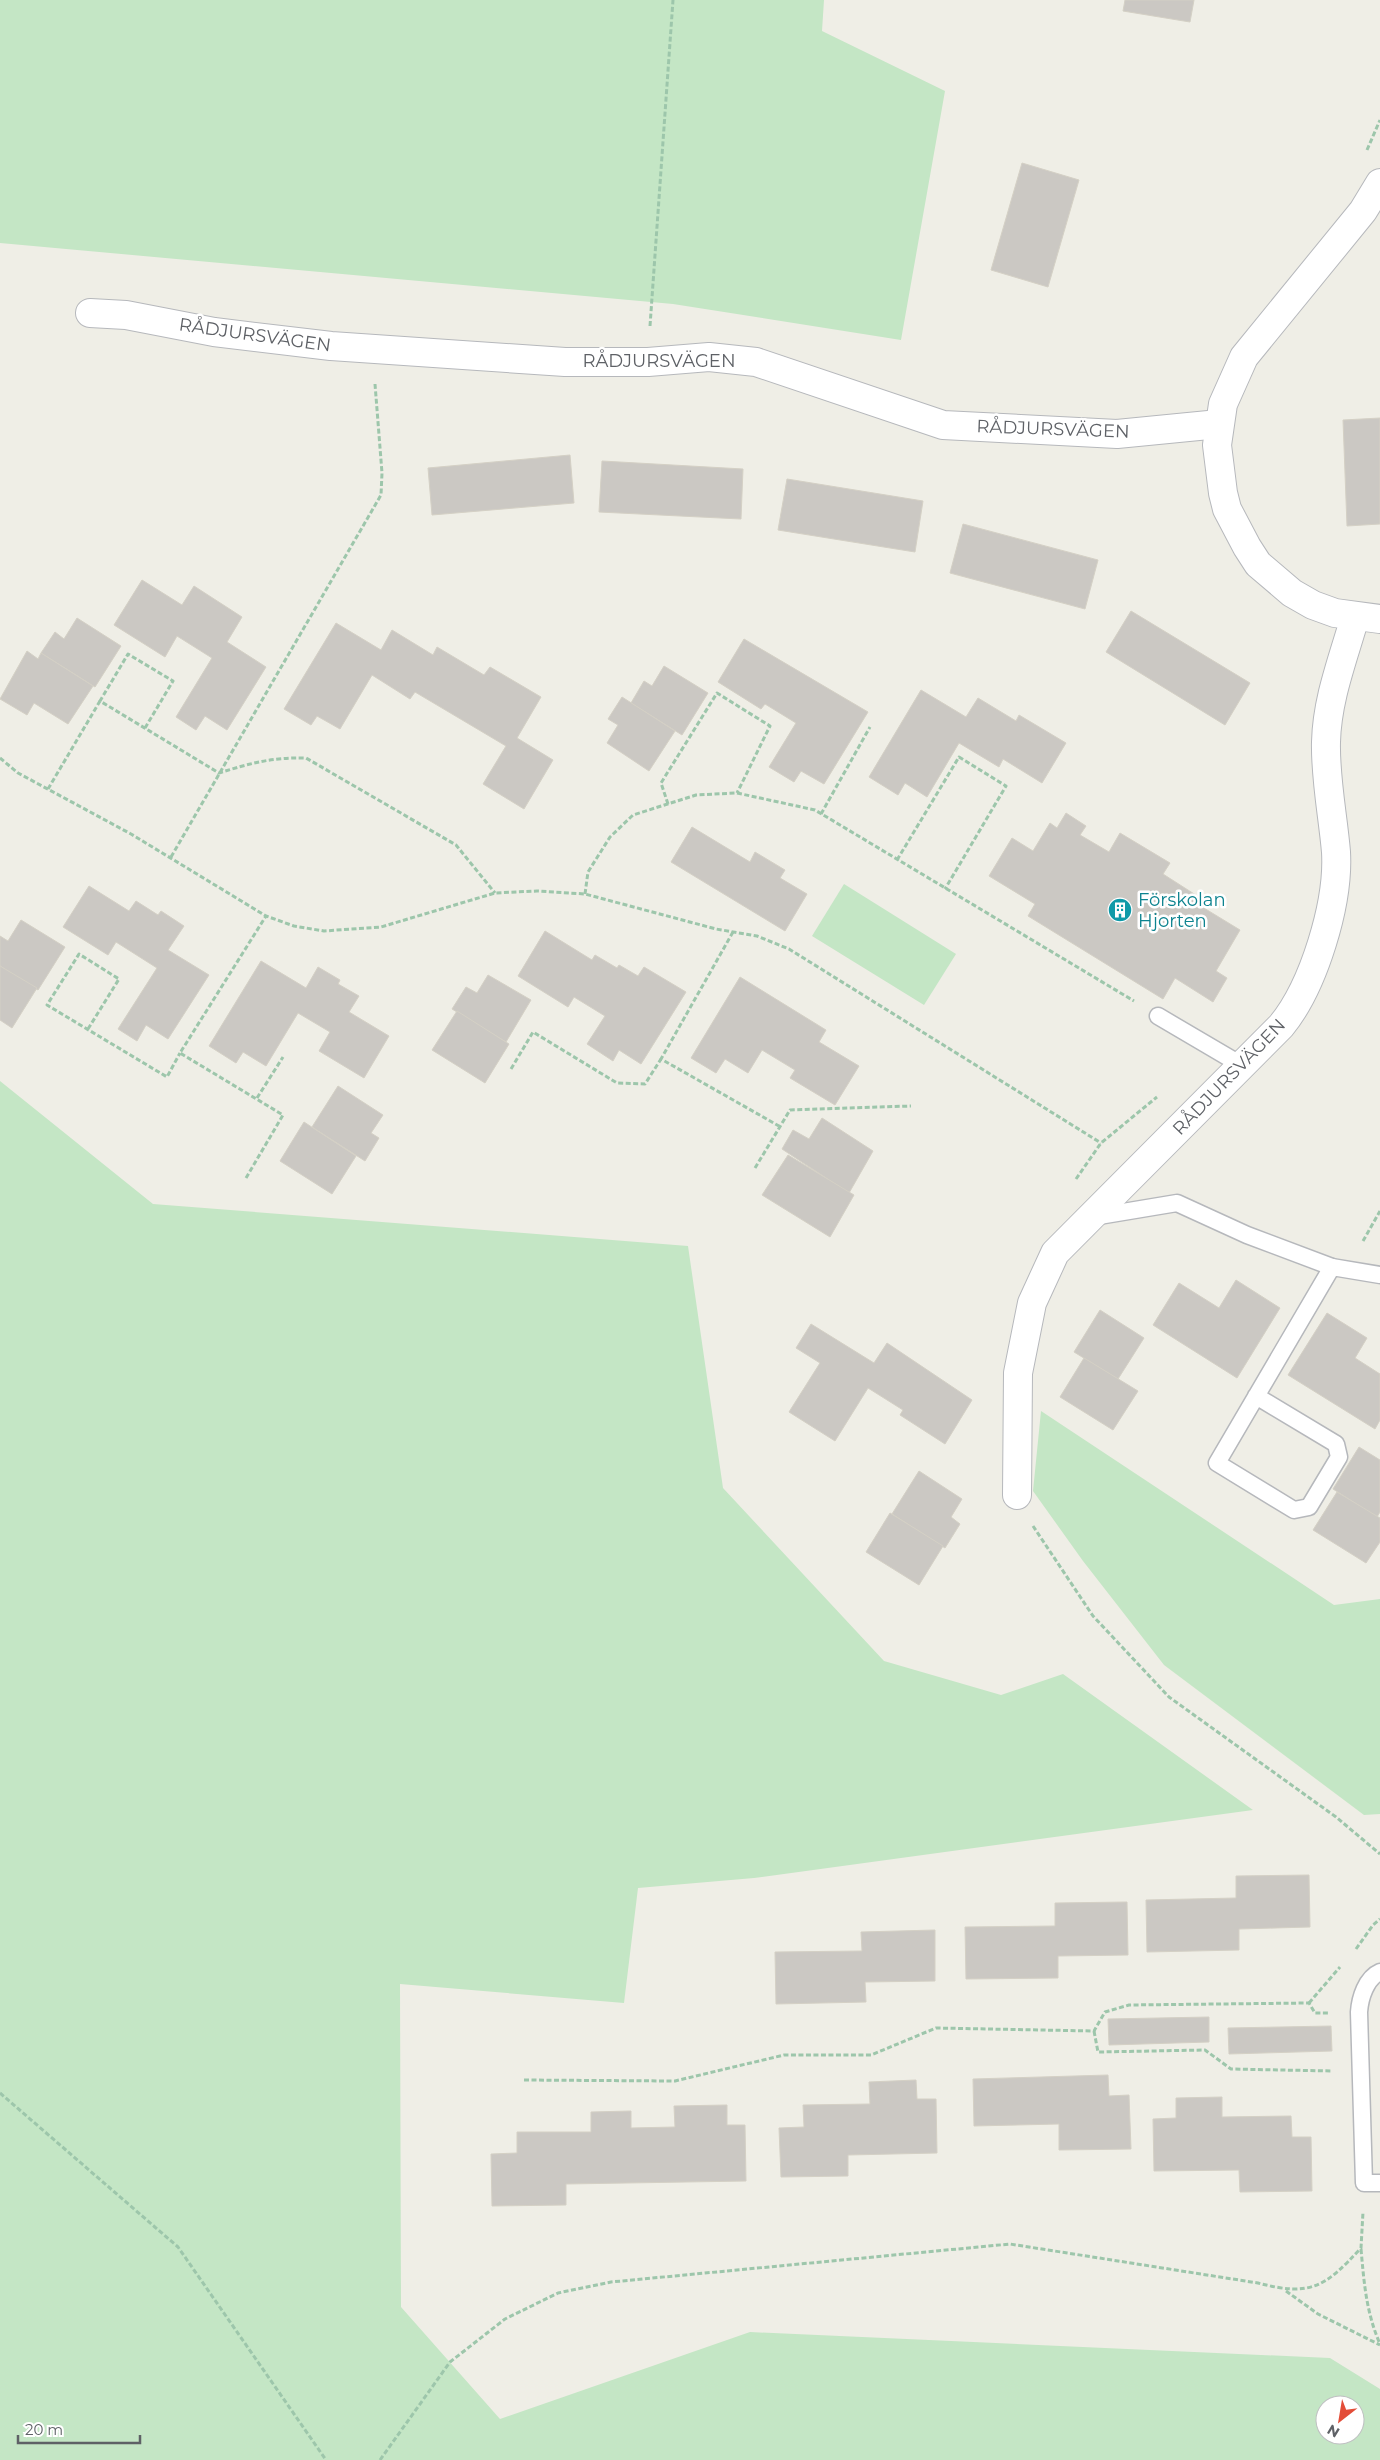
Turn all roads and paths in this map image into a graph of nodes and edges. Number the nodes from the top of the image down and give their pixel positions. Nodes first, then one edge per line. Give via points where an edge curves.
1 (673, 0) edge
2 (1380, 183) edge
3 (90, 313) dead end
4 (372, 349) junction
5 (648, 362) junction
6 (1219, 424) junction
7 (1367, 618) edge
8 (100, 701) junction
9 (870, 727) dead end
10 (145, 728) junction
11 (0, 758) edge
12 (219, 773) junction
13 (48, 789) junction
14 (737, 793) junction
15 (668, 804) junction
16 (820, 814) junction
17 (171, 857) junction
18 (897, 860) junction
19 (945, 889) junction
20 (494, 893) junction
21 (585, 894) junction
22 (266, 916) junction
23 (733, 932) junction
24 (1158, 1016) joint
25 (88, 1029) junction
26 (180, 1053) junction
27 (283, 1057) dead end
28 (661, 1059) junction
29 (1243, 1066) junction
30 (511, 1069) dead end
31 (1161, 1094) dead end
32 (257, 1098) junction
33 (911, 1106) dead end
34 (779, 1126) junction
35 (1101, 1144) junction
36 (755, 1168) dead end
37 (246, 1178) dead end
38 (1073, 1183) dead end
39 (1091, 1217) junction
40 (1332, 1267) junction
41 (1380, 1275) edge
42 (1256, 1396) junction
43 (1017, 1495) joint
44 (1380, 1854) edge
45 (1380, 1972) edge
46 (1359, 2012) junction
47 (1094, 2031) junction
48 (1362, 2072) junction
49 (524, 2080) dead end
50 (0, 2093) edge
51 (1372, 2183) edge
52 (1361, 2248) junction
53 (1285, 2290) junction
54 (1380, 2344) edge
55 (326, 2460) edge
56 (380, 2460) edge

1 - 5 path
2 - 6 street, RÅDJURSVÄGEN via 1363,212 1244,357 1231,383
3 - 4 street, RÅDJURSVÄGEN via 126,315 214,332
4 - 5 street, RÅDJURSVÄGEN via 565,362
4 - 12 path via 381,495
5 - 6 street, RÅDJURSVÄGEN via 709,357 756,362 943,425 1117,434
6 - 7 street, RÅDJURSVÄGEN via 1217,445 1223,493 1247,548 1258,564 1292,593 1335,614
7 - 29 street, RÅDJURSVÄGEN via 1328,716 1326,744 1336,854 1332,906 1314,966 1288,1017
8 - 10 path
8 - 10 path via 128,654 173,681
8 - 13 path
9 - 16 path
10 - 12 path
11 - 13 path via 18,773
12 - 17 path
12 - 20 path via 256,761 306,758 456,845
13 - 17 path
14 - 15 path via 696,795
14 - 15 path via 770,726 716,693 660,783
14 - 16 path via 775,800
15 - 21 path via 633,815 610,837 588,872
16 - 18 path
17 - 22 path
18 - 19 path
18 - 19 path via 959,757 1006,786
19 - 24 path
20 - 21 path
20 - 22 path via 381,928 324,931 294,926
21 - 23 path
22 - 26 path
23 - 28 path
23 - 35 path via 757,936 789,949
24 - 29 lane
25 - 25 path via 47,1005 79,954 119,979
25 - 26 path via 167,1077
26 - 32 path
27 - 32 path
28 - 30 path via 645,1084 617,1083 533,1032
28 - 34 path
29 - 39 street, RÅDJURSVÄGEN
31 - 35 path
32 - 37 path via 283,1115
33 - 34 path via 790,1110
34 - 36 path
35 - 38 path
39 - 40 lane via 1177,1203 1246,1235
39 - 43 street, RÅDJURSVÄGEN via 1056,1253 1032,1303 1018,1374
40 - 41 lane
40 - 42 lane
42 - 42 lane via 1217,1463 1294,1510 1308,1507 1339,1457 1336,1444
43 - 44 path via 1027,1518 1093,1616 1169,1697 1336,1817
45 - 46 lane via 1375,1974 1360,1997
46 - 47 path via 1315,2014 1309,2003 1129,2005 1106,2012
46 - 48 lane
47 - 48 path via 1098,2052 1205,2050 1230,2069
47 - 49 path via 936,2028 871,2055 784,2055 675,2081
48 - 51 lane
50 - 55 path via 178,2247
51 - 52 path
52 - 53 path via 1328,2280 1310,2288
52 - 54 path via 1365,2301
53 - 54 path via 1318,2314
53 - 56 path via 1010,2244 611,2282 558,2293 505,2319 450,2362

